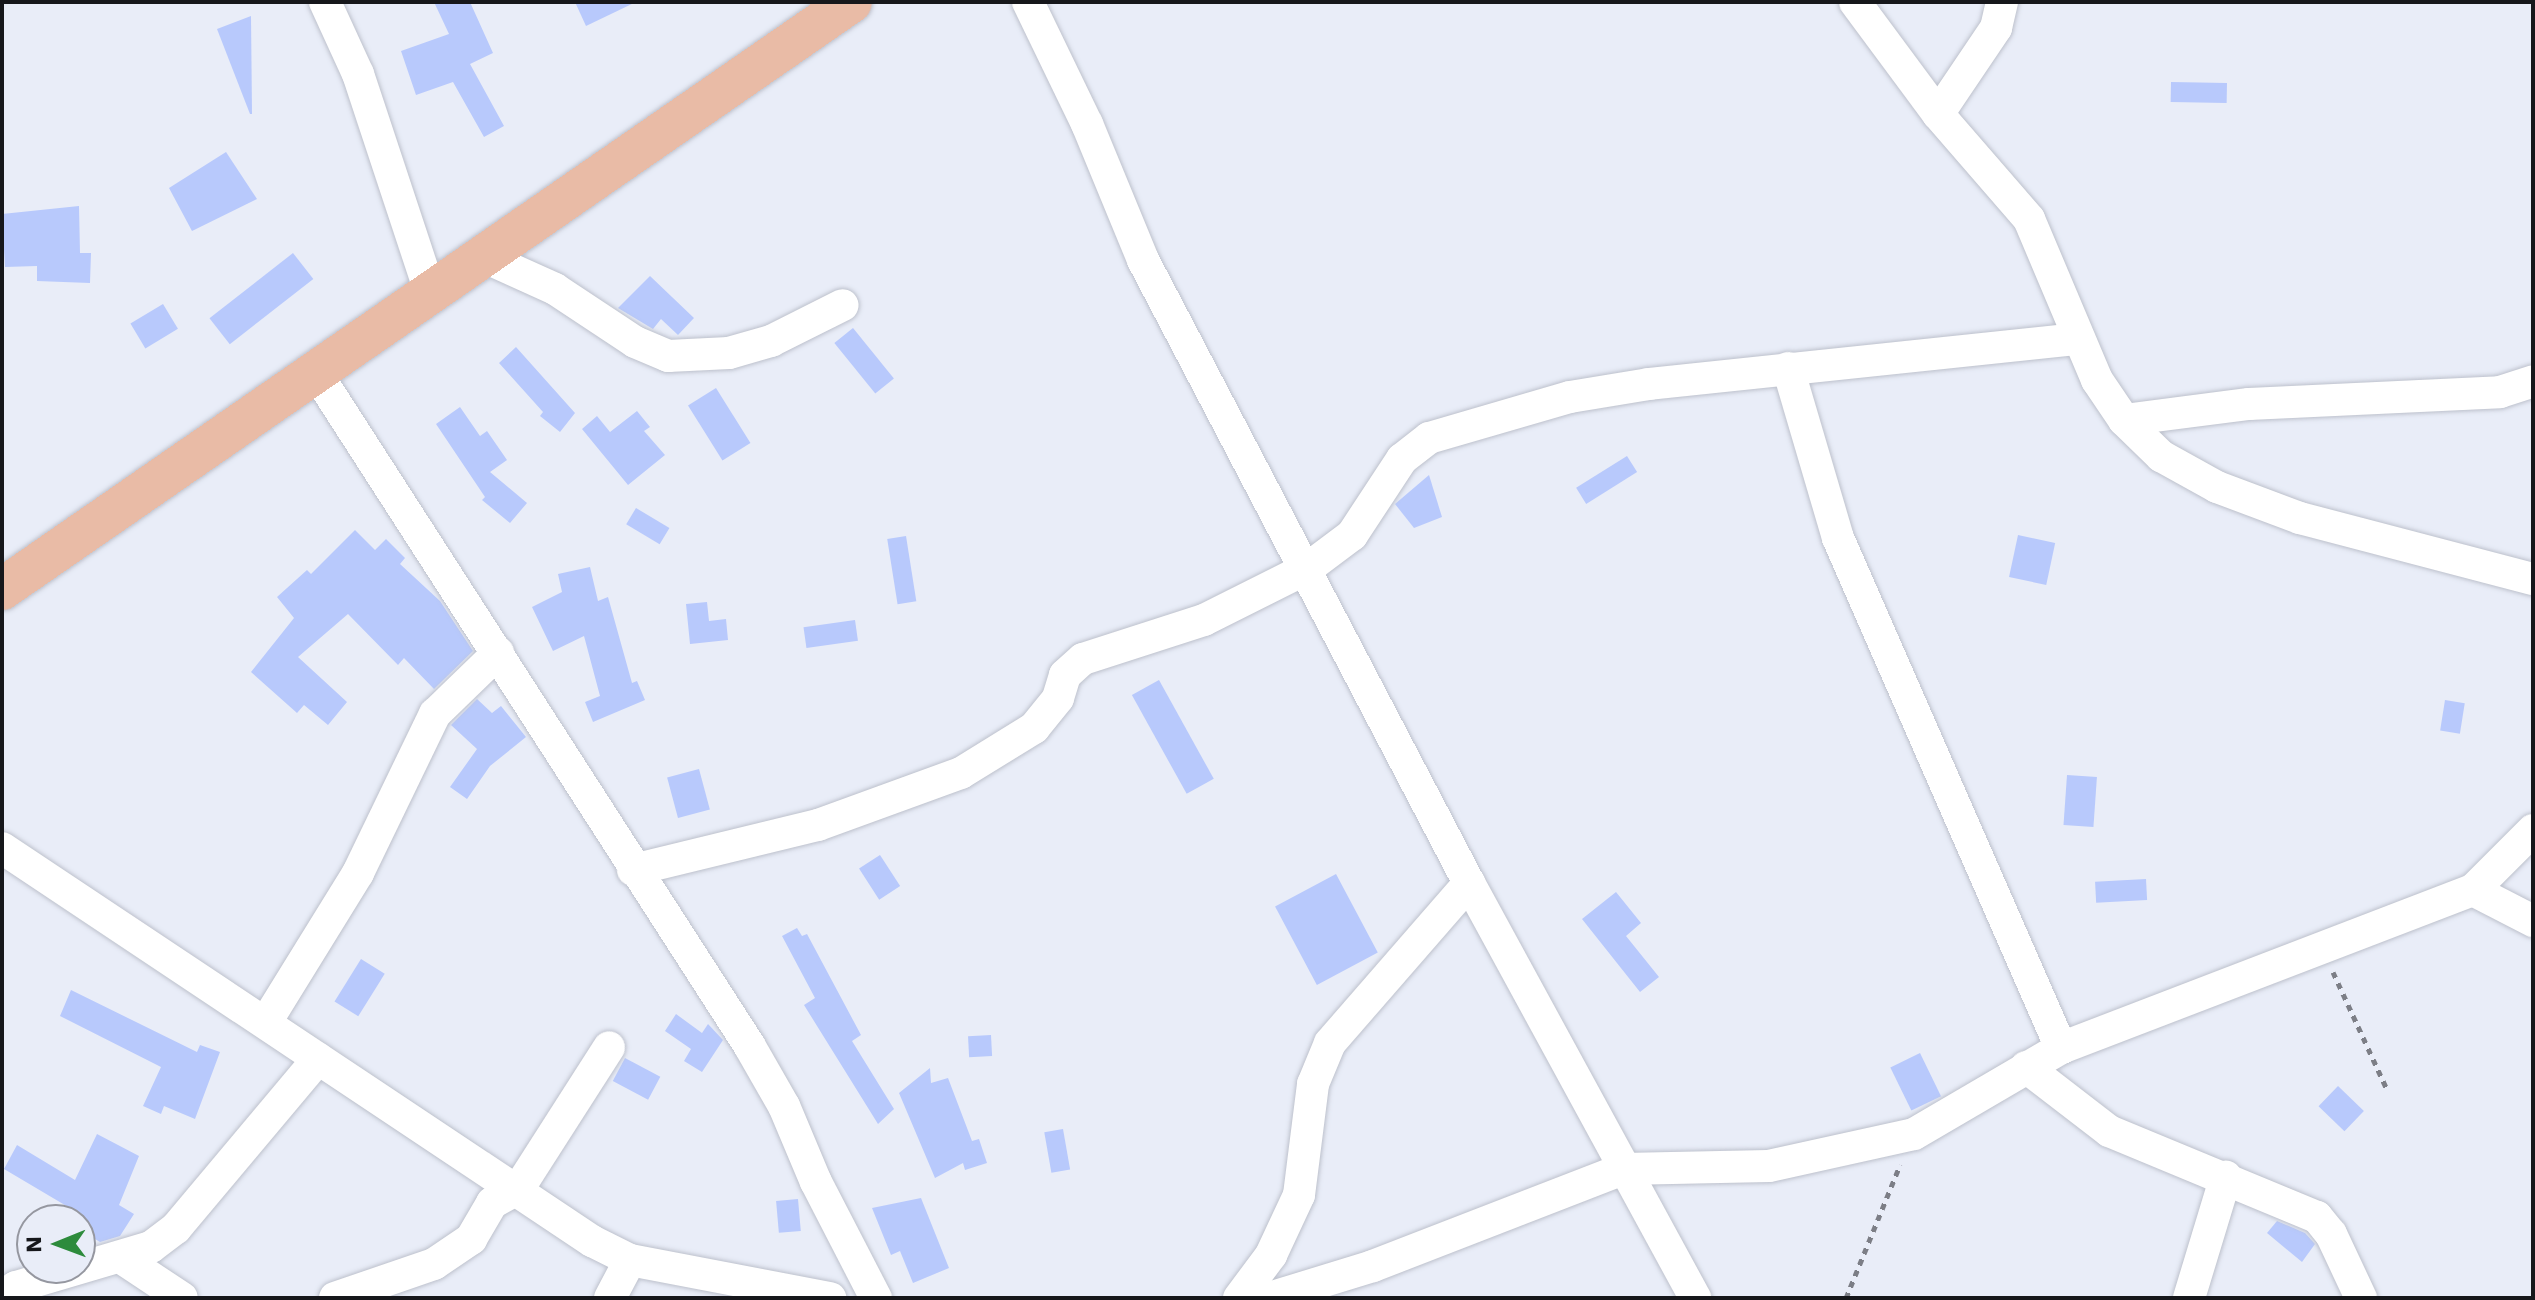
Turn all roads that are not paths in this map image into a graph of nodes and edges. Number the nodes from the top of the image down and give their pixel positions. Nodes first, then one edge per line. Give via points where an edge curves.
1 (325, 2) edge
2 (851, 2) edge
3 (1028, 2) edge
4 (1855, 2) edge
5 (2002, 2) edge
6 (1938, 114) junction
7 (482, 256) junction
8 (430, 292) junction
9 (843, 305) dead end
10 (2079, 339) junction
11 (1788, 368) junction
12 (315, 371) junction
13 (2533, 381) edge
14 (2124, 420) junction
15 (1308, 568) junction
16 (2533, 579) edge
17 (2, 589) edge
18 (498, 653) junction
19 (2533, 830) edge
20 (2, 848) edge
21 (633, 870) junction
22 (1469, 883) junction
23 (2473, 890) junction
24 (2533, 921) edge
25 (266, 1022) junction
26 (609, 1047) dead end
27 (2061, 1048) junction
28 (318, 1059) junction
29 (2026, 1067) junction
30 (1623, 1169) junction
31 (2226, 1176) junction
32 (519, 1188) junction
33 (120, 1257) junction
34 (630, 1260) junction
35 (1290, 1296) edge
36 (2, 1297) edge
37 (182, 1298) edge
38 (335, 1298) edge
39 (610, 1298) edge
40 (830, 1298) edge
41 (876, 1298) edge
42 (1239, 1298) edge
43 (1695, 1298) edge
44 (2189, 1298) edge
45 (2361, 1298) edge

1 - 8 street via 358,74
2 - 7 main road
3 - 15 street via 1087,124 1143,260
4 - 6 street
5 - 6 street via 1996,28
6 - 10 street via 2029,219
7 - 8 main road
7 - 9 street via 555,289 635,342 668,356 729,353 771,341
8 - 12 main road
10 - 11 street
10 - 14 street
11 - 15 street via 1570,397 1429,438 1402,459 1352,535
11 - 27 street via 1838,538
12 - 17 main road
12 - 18 street via 411,527
13 - 14 street via 2485,394 2249,404
14 - 16 street via 2161,456 2217,487 2300,518
15 - 21 street via 1204,620 1083,659 1065,675 1058,698 1034,728 961,773 818,825
15 - 22 street
18 - 21 street
18 - 25 street via 435,714 358,873
19 - 23 street
20 - 25 street
21 - 41 street via 784,1106
22 - 30 street
22 - 42 street via 1330,1043 1313,1084 1299,1195 1271,1255
23 - 24 street
23 - 27 street
25 - 28 street
26 - 32 street
27 - 29 street
28 - 32 street
28 - 33 street via 176,1228 151,1247
29 - 30 street via 1914,1134 1769,1166
29 - 31 street via 2109,1131
30 - 35 street
30 - 43 street
31 - 44 street
31 - 45 street via 2324,1222
32 - 34 street via 582,1235
32 - 38 street via 492,1203 460,1249
33 - 36 street via 16,1287
33 - 37 street
34 - 39 street
34 - 40 street

